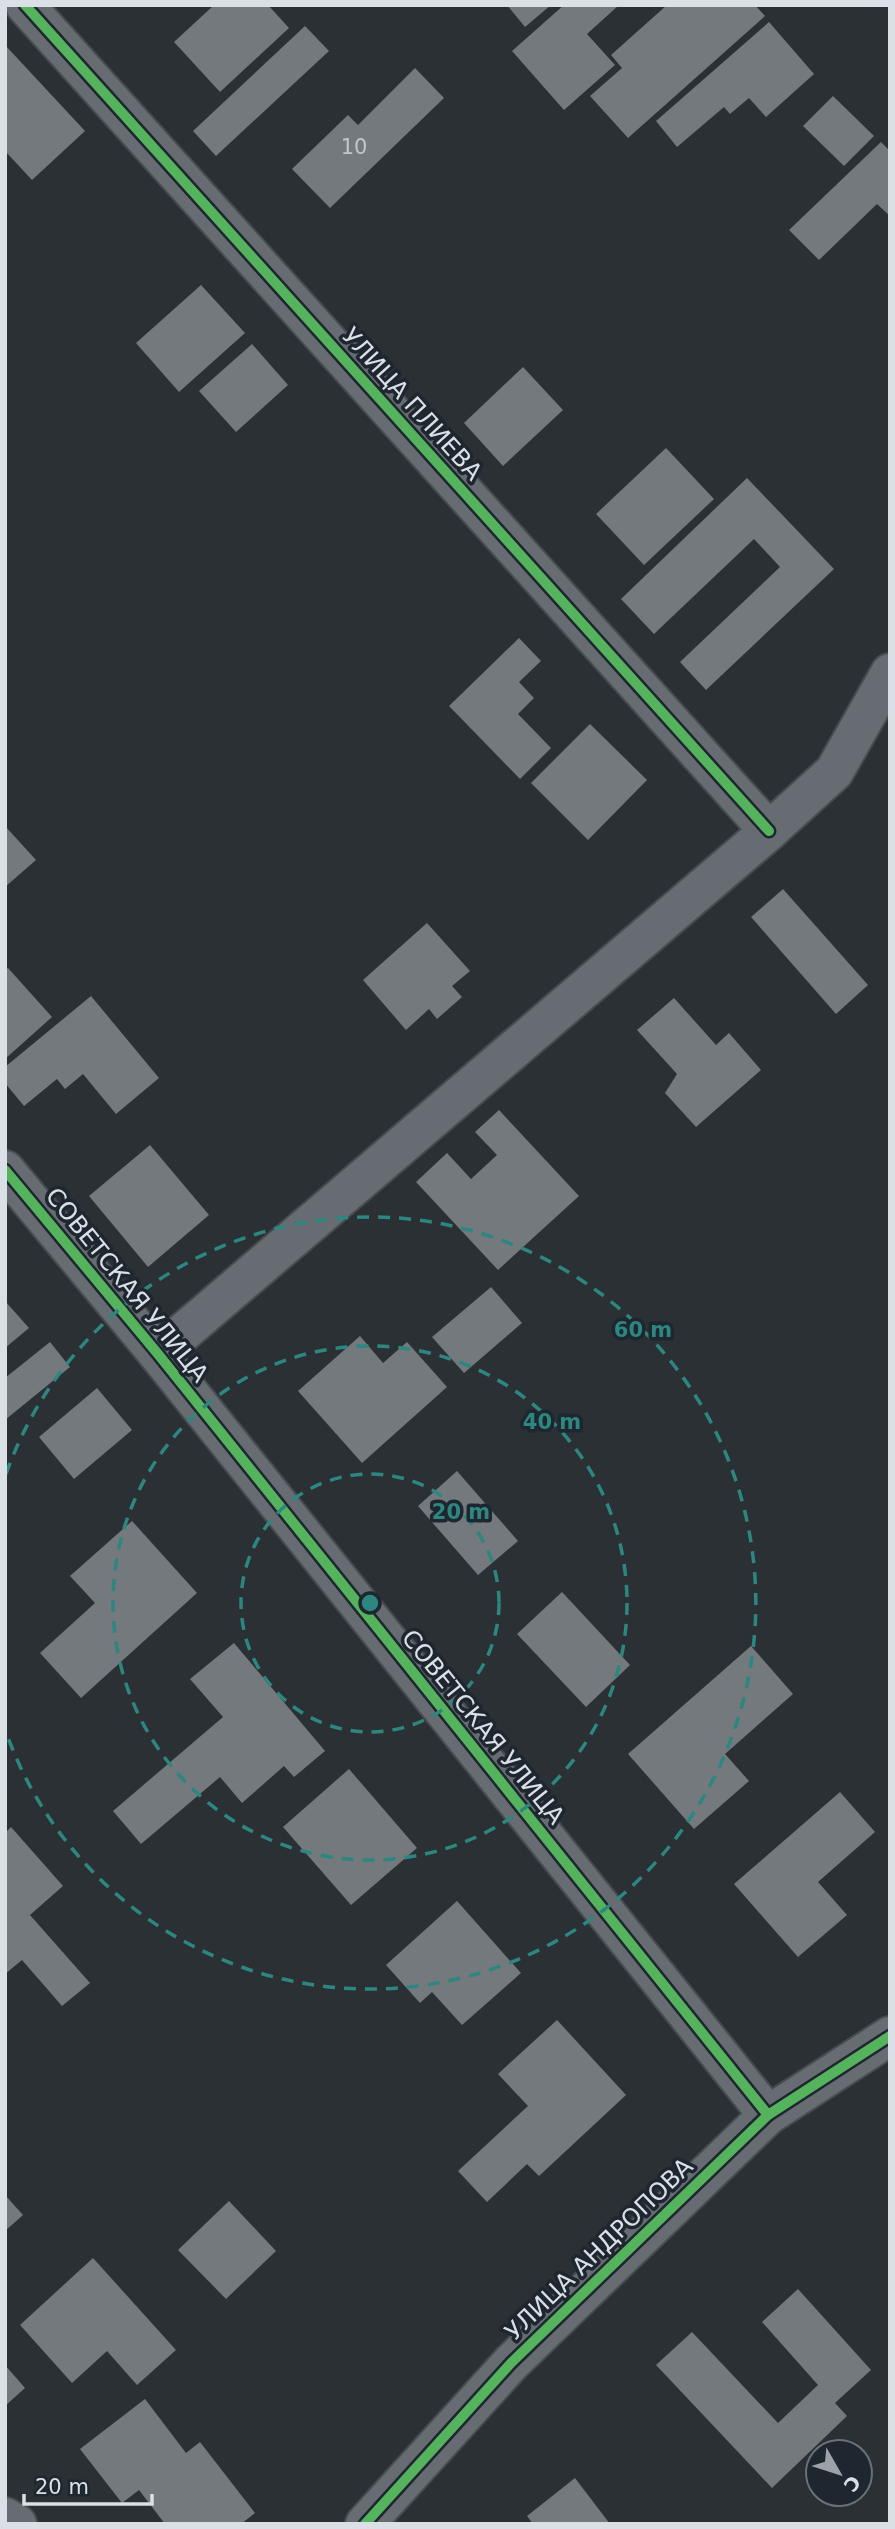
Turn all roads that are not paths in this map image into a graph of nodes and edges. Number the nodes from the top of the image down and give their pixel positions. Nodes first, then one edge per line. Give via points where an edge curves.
1 (25, 5) edge
2 (890, 673) edge
3 (768, 831) junction
4 (5, 1170) edge
5 (158, 1354) junction
6 (890, 2036) edge
7 (768, 2116) junction
8 (5, 2517) edge
9 (17, 2524) edge
10 (365, 2524) edge

1 - 3 street, УЛИЦА ПЛИЕВА
2 - 3 street via 834,772
3 - 5 street
4 - 5 street, СОВЕТСКАЯ УЛИЦА
5 - 7 street, СОВЕТСКАЯ УЛИЦА
6 - 7 street, УЛИЦА АНДРОПОВА
7 - 10 street, УЛИЦА АНДРОПОВА via 511,2364
8 - 9 street

